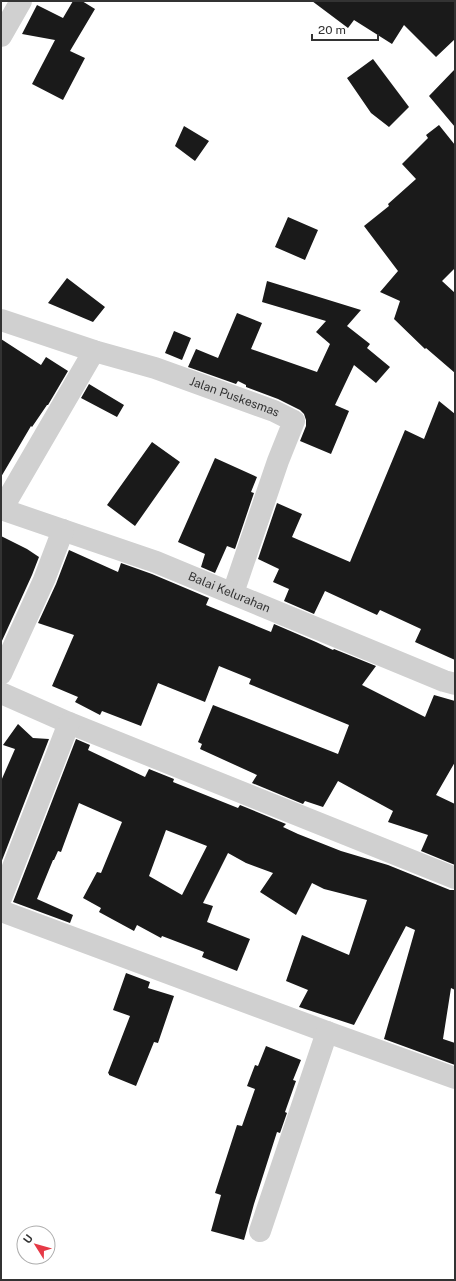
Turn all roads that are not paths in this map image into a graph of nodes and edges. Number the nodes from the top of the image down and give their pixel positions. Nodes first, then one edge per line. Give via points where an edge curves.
1 (21, 1) edge
2 (1, 36) edge
3 (1, 320) edge
4 (94, 351) junction
5 (2, 509) edge
6 (63, 530) junction
7 (233, 593) junction
8 (1, 674) edge
9 (455, 684) edge
10 (1, 693) edge
11 (69, 723) junction
12 (455, 878) edge
13 (1, 898) edge
14 (1, 912) edge
15 (327, 1032) junction
16 (455, 1078) edge
17 (260, 1231) dead end

1 - 2 street
3 - 4 street, Jalan Puskesmas
4 - 5 street
4 - 7 street, Jalan Puskesmas via 155,368 274,411 294,421
5 - 6 street, Balai Kelurahan
6 - 7 street, Balai Kelurahan via 156,562
6 - 8 street
7 - 9 street, Balai Kelurahan
10 - 11 street
11 - 12 street
11 - 13 street
14 - 15 street
15 - 16 street
15 - 17 street

